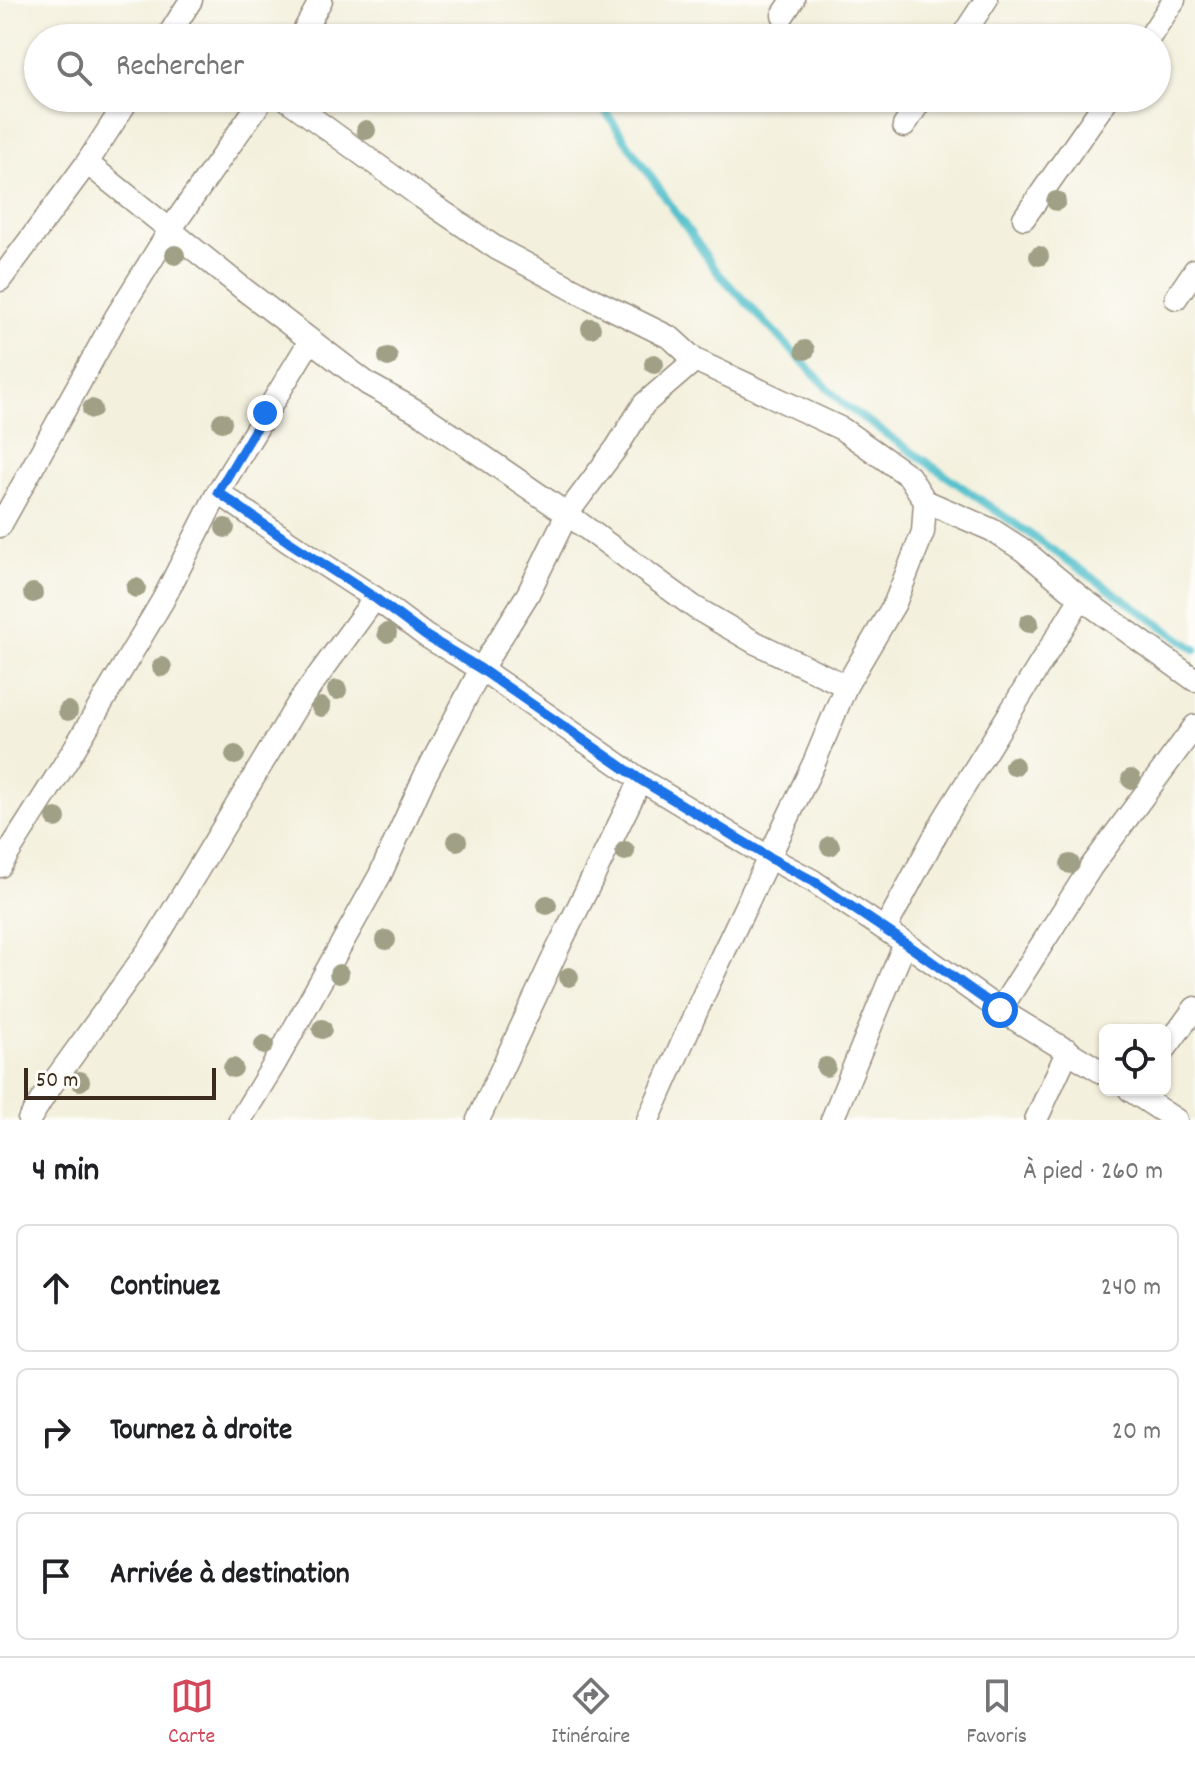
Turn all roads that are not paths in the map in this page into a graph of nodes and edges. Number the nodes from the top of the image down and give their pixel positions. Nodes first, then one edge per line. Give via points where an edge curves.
1 (191, 0) edge
2 (321, 0) edge
3 (986, 0) edge
4 (1174, 0) edge
5 (176, 24) edge
6 (308, 24) edge
7 (970, 24) edge
8 (1158, 24) edge
9 (120, 112) edge
10 (253, 112) edge
11 (304, 112) edge
12 (913, 112) edge
13 (1098, 112) edge
14 (904, 126) dead end
15 (87, 163) junction
16 (1024, 218) dead end
17 (170, 230) junction
18 (1195, 270) edge
19 (0, 280) edge
20 (1176, 298) dead end
21 (310, 341) junction
22 (695, 360) junction
23 (218, 492) junction
24 (925, 501) junction
25 (567, 514) junction
26 (0, 526) edge
27 (375, 598) junction
28 (1081, 598) junction
29 (481, 669) junction
30 (1195, 680) edge
31 (846, 686) junction
32 (1195, 726) edge
33 (641, 780) junction
34 (770, 858) junction
35 (0, 866) edge
36 (885, 929) junction
37 (905, 943) junction
38 (1195, 1008) edge
39 (1000, 1010) junction
40 (1171, 1041) edge
41 (1068, 1050) junction
42 (1099, 1070) edge
43 (1140, 1096) edge
44 (29, 1120) edge
45 (240, 1120) edge
46 (478, 1120) edge
47 (648, 1120) edge
48 (832, 1120) edge
49 (1036, 1120) edge
50 (1176, 1120) edge

1 - 5 street
2 - 6 street
3 - 7 street
4 - 8 street
9 - 15 street
10 - 17 street
11 - 22 street via 496,248 671,338
12 - 14 street
13 - 16 street
15 - 17 street
15 - 19 street
17 - 21 street
17 - 26 street
18 - 20 street
21 - 23 street
21 - 25 street
22 - 24 street via 842,429 909,476
22 - 25 street via 644,404
23 - 27 street
23 - 35 street via 163,600
24 - 28 street via 992,530
24 - 31 street via 923,532 895,603
25 - 29 street via 528,594
25 - 31 street via 694,607
27 - 29 street
27 - 44 street via 299,702 153,944
28 - 30 street
28 - 36 street via 944,819
29 - 33 street
29 - 45 street via 380,875
31 - 34 street
32 - 39 street via 1091,867
33 - 34 street
33 - 46 street
34 - 36 street
34 - 47 street
36 - 37 street
37 - 39 street
37 - 48 street
38 - 40 street
39 - 41 street
41 - 42 street
41 - 49 street
43 - 50 street

